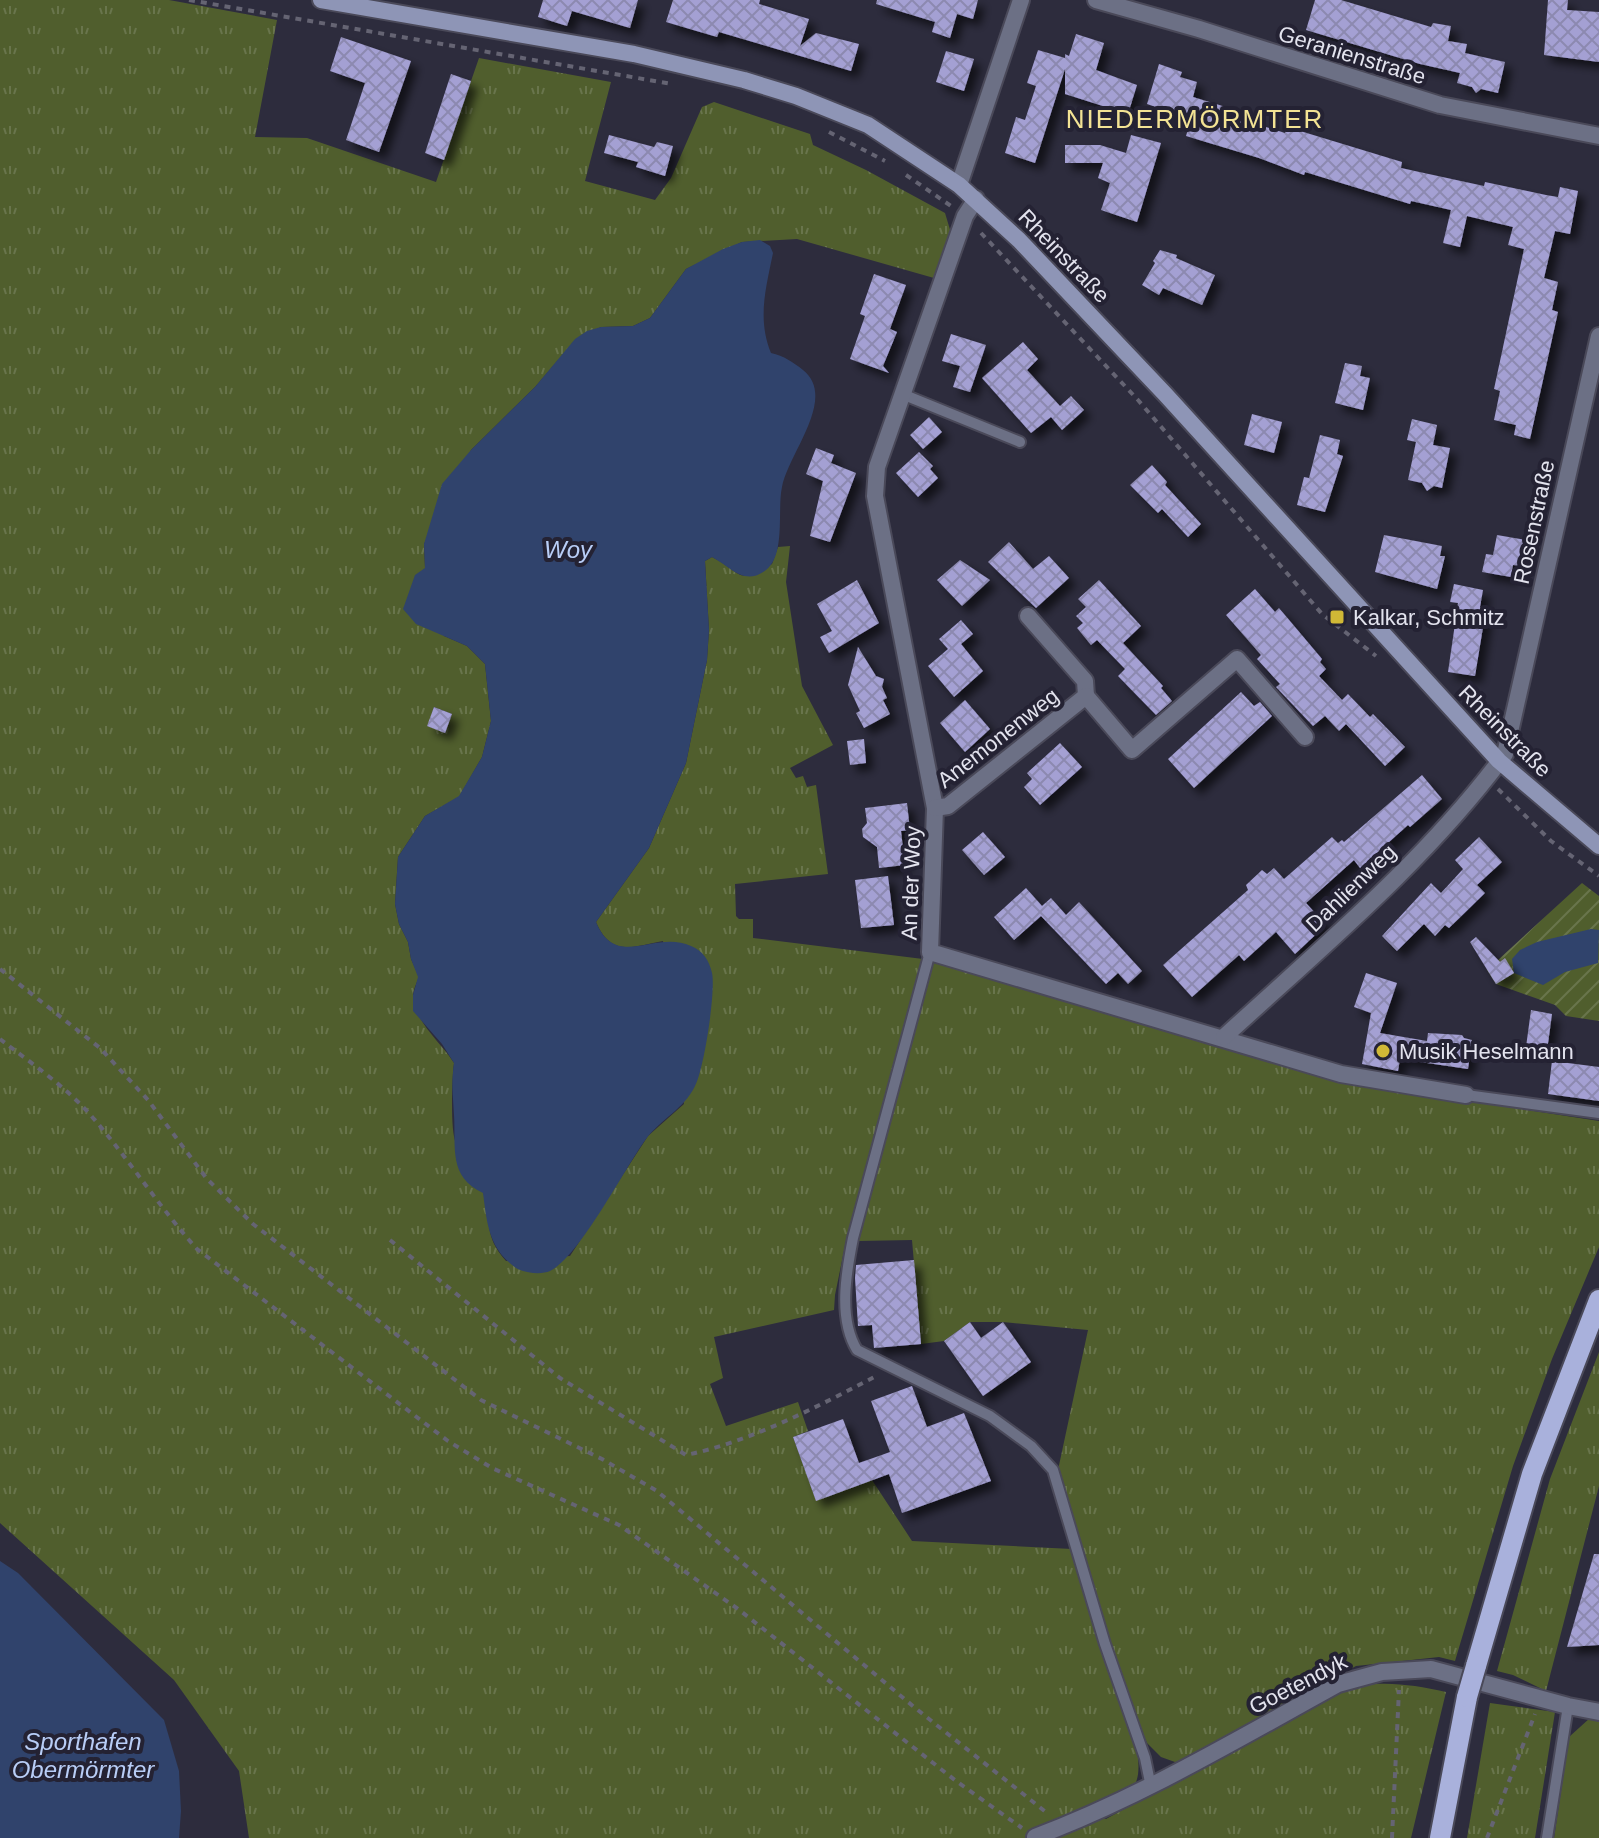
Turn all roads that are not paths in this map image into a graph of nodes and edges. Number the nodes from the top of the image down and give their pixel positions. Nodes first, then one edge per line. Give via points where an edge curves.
1 (321, 0) edge
2 (1021, 0) edge
3 (1096, 0) edge
4 (349, 2) edge
5 (1599, 136) edge
6 (959, 185) junction
7 (976, 199) junction
8 (1599, 336) edge
9 (902, 394) junction
10 (1020, 442) dead end
11 (1028, 616) dead end
12 (1086, 696) junction
13 (1305, 737) dead end
14 (1499, 761) junction
15 (935, 808) junction
16 (1599, 846) edge
17 (930, 952) junction
18 (1224, 1037) junction
19 (1466, 1095) joint
20 (1599, 1113) edge
21 (1599, 1300) edge
22 (1568, 1706) junction
23 (1599, 1712) edge
24 (1151, 1787) junction
25 (1035, 1837) edge
26 (1440, 1838) edge
27 (1547, 1838) edge

1 - 4 main road, Rheinstraße
2 - 6 street
3 - 5 street, Geranienstraße via 1440,105
4 - 6 main road, Rheinstraße via 634,54 744,80 868,125
6 - 7 main road, Rheinstraße
7 - 9 street, An der Woy via 965,216
7 - 14 main road, Rheinstraße via 1165,394
8 - 14 street, Rosenstraße via 1510,741
9 - 10 lane
9 - 15 street, An der Woy via 877,467 875,496
11 - 12 street, Anemonenweg via 1085,681
12 - 13 street, Anemonenweg via 1132,750 1237,659
12 - 15 street, Anemonenweg via 948,806
14 - 16 main road, Rheinstraße
14 - 18 street, Dahlienweg via 1389,885
15 - 17 street, An der Woy
17 - 18 street, An der Woy
17 - 24 lane via 847,1265 849,1337 857,1350 990,1416 1053,1470
18 - 19 street, An der Woy via 1341,1074
19 - 20 lane, An der Woy
21 - 26 main road, bridge via 1532,1474 1467,1697
22 - 23 street, Goetendyk
22 - 24 street, Goetendyk via 1431,1669 1382,1672 1338,1684
22 - 27 lane
24 - 25 street, Goetendyk

